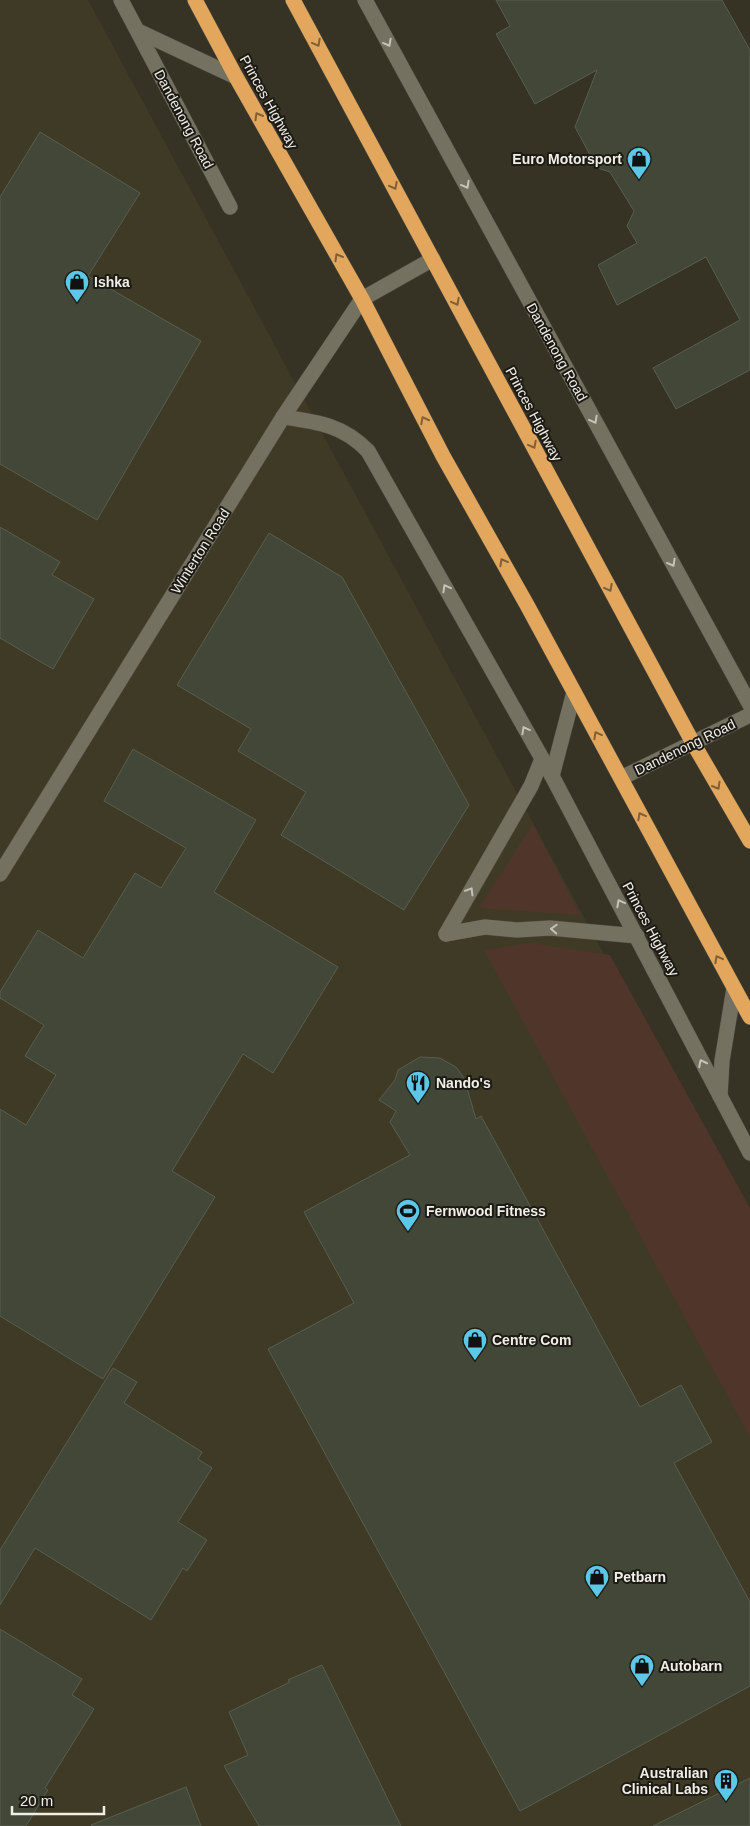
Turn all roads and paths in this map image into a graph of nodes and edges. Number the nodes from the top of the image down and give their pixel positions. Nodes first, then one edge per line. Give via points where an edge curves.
1 (121, 0) edge
2 (195, 0) edge
3 (294, 0) edge
4 (365, 0) edge
5 (138, 31) junction
6 (236, 78) junction
7 (230, 207) dead end
8 (433, 259) junction
9 (362, 300) junction
10 (283, 417) junction
11 (574, 692) junction
12 (750, 705) edge
13 (750, 715) edge
14 (693, 744) junction
15 (542, 759) junction
16 (552, 776) junction
17 (621, 778) junction
18 (750, 841) edge
19 (0, 874) edge
20 (637, 936) junction
21 (734, 988) junction
22 (750, 1017) edge
23 (720, 1098) junction
24 (750, 1153) edge

1 - 5 street, Dandenong Road
2 - 6 highway, Princes Highway
3 -> 8 highway, Princes Highway
4 -> 12 street, Dandenong Road
5 - 6 street, Dandenong Road
5 - 7 street, Dandenong Road
9 -> 6 highway, Princes Highway
8 - 9 street, Winterton Road
8 -> 14 highway, Princes Highway
9 - 10 street, Winterton Road
11 -> 9 highway, Princes Highway via 443,456
15 -> 10 street, Princes Highway via 368,452 341,429
10 - 19 street, Winterton Road
11 - 16 street
17 -> 11 highway, Princes Highway
13 - 14 street, Dandenong Road
14 - 17 street, Dandenong Road
14 -> 18 highway, Princes Highway
15 - 16 street, Princes Highway
20 -> 15 street via 550,928 517,930 485,927 446,934 531,786
20 -> 16 street, Princes Highway
21 -> 17 highway, Princes Highway
23 -> 20 street, Princes Highway
21 - 22 highway, Princes Highway
21 - 23 street via 722,1061
23 - 24 street, Princes Highway

